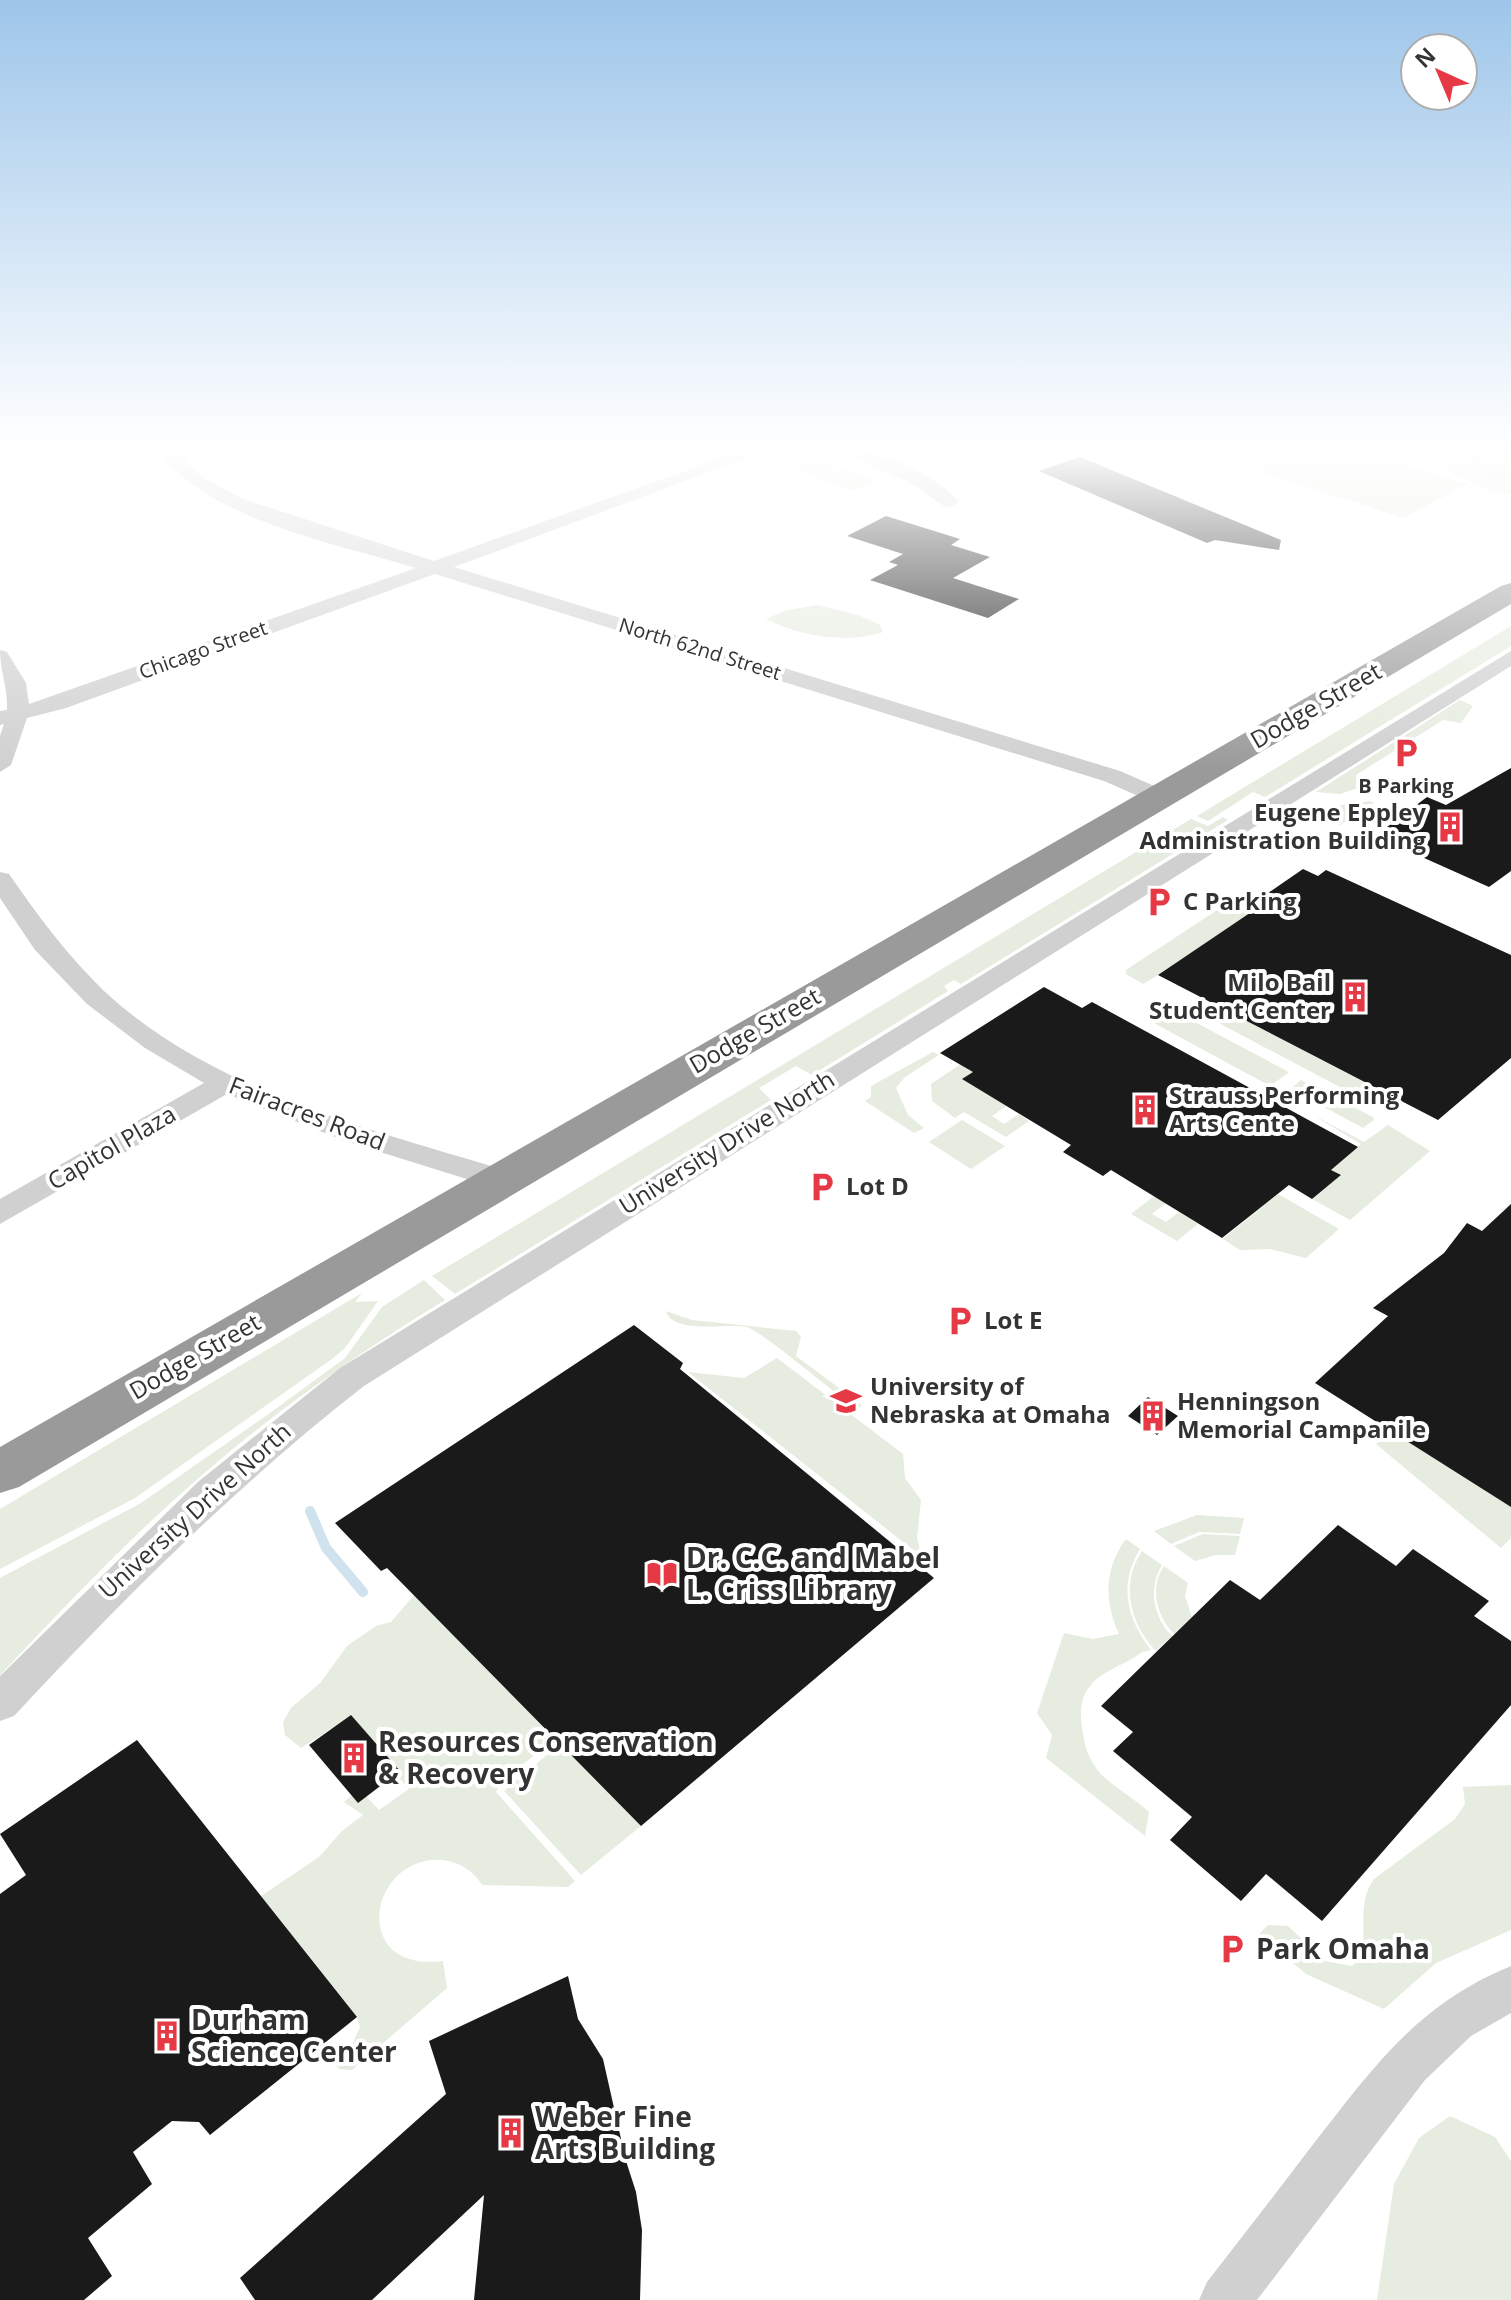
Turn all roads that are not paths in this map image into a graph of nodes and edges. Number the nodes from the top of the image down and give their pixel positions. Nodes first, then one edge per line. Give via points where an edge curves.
1 (396, 555) edge
2 (470, 555) edge
3 (435, 568) junction
4 (1511, 592) edge
5 (0, 656) edge
6 (1511, 657) edge
7 (8, 716) edge
8 (0, 765) edge
9 (1160, 797) junction
10 (0, 879) edge
11 (224, 1083) junction
12 (500, 1179) junction
13 (0, 1213) edge
14 (0, 1472) edge
15 (0, 1703) edge
16 (1511, 1989) edge
17 (1225, 2300) edge

1 - 3 street, North 62nd Street
2 - 3 street, Chicago Street
3 - 7 street, Chicago Street via 58,703
3 - 9 street, North 62nd Street via 1112,776
4 - 9 highway, Dodge Street
5 - 7 street via 18,683
6 - 15 street, University Drive North via 352,1377 245,1460 172,1526
7 - 8 street
9 - 12 highway, Dodge Street
10 - 11 street, Fairacres Road via 33,930 88,989 150,1040
11 - 12 street, Fairacres Road via 321,1125
11 - 13 street, Capitol Plaza
12 - 14 highway, Dodge Street
16 - 17 street via 1462,2015 1426,2044 1382,2093

